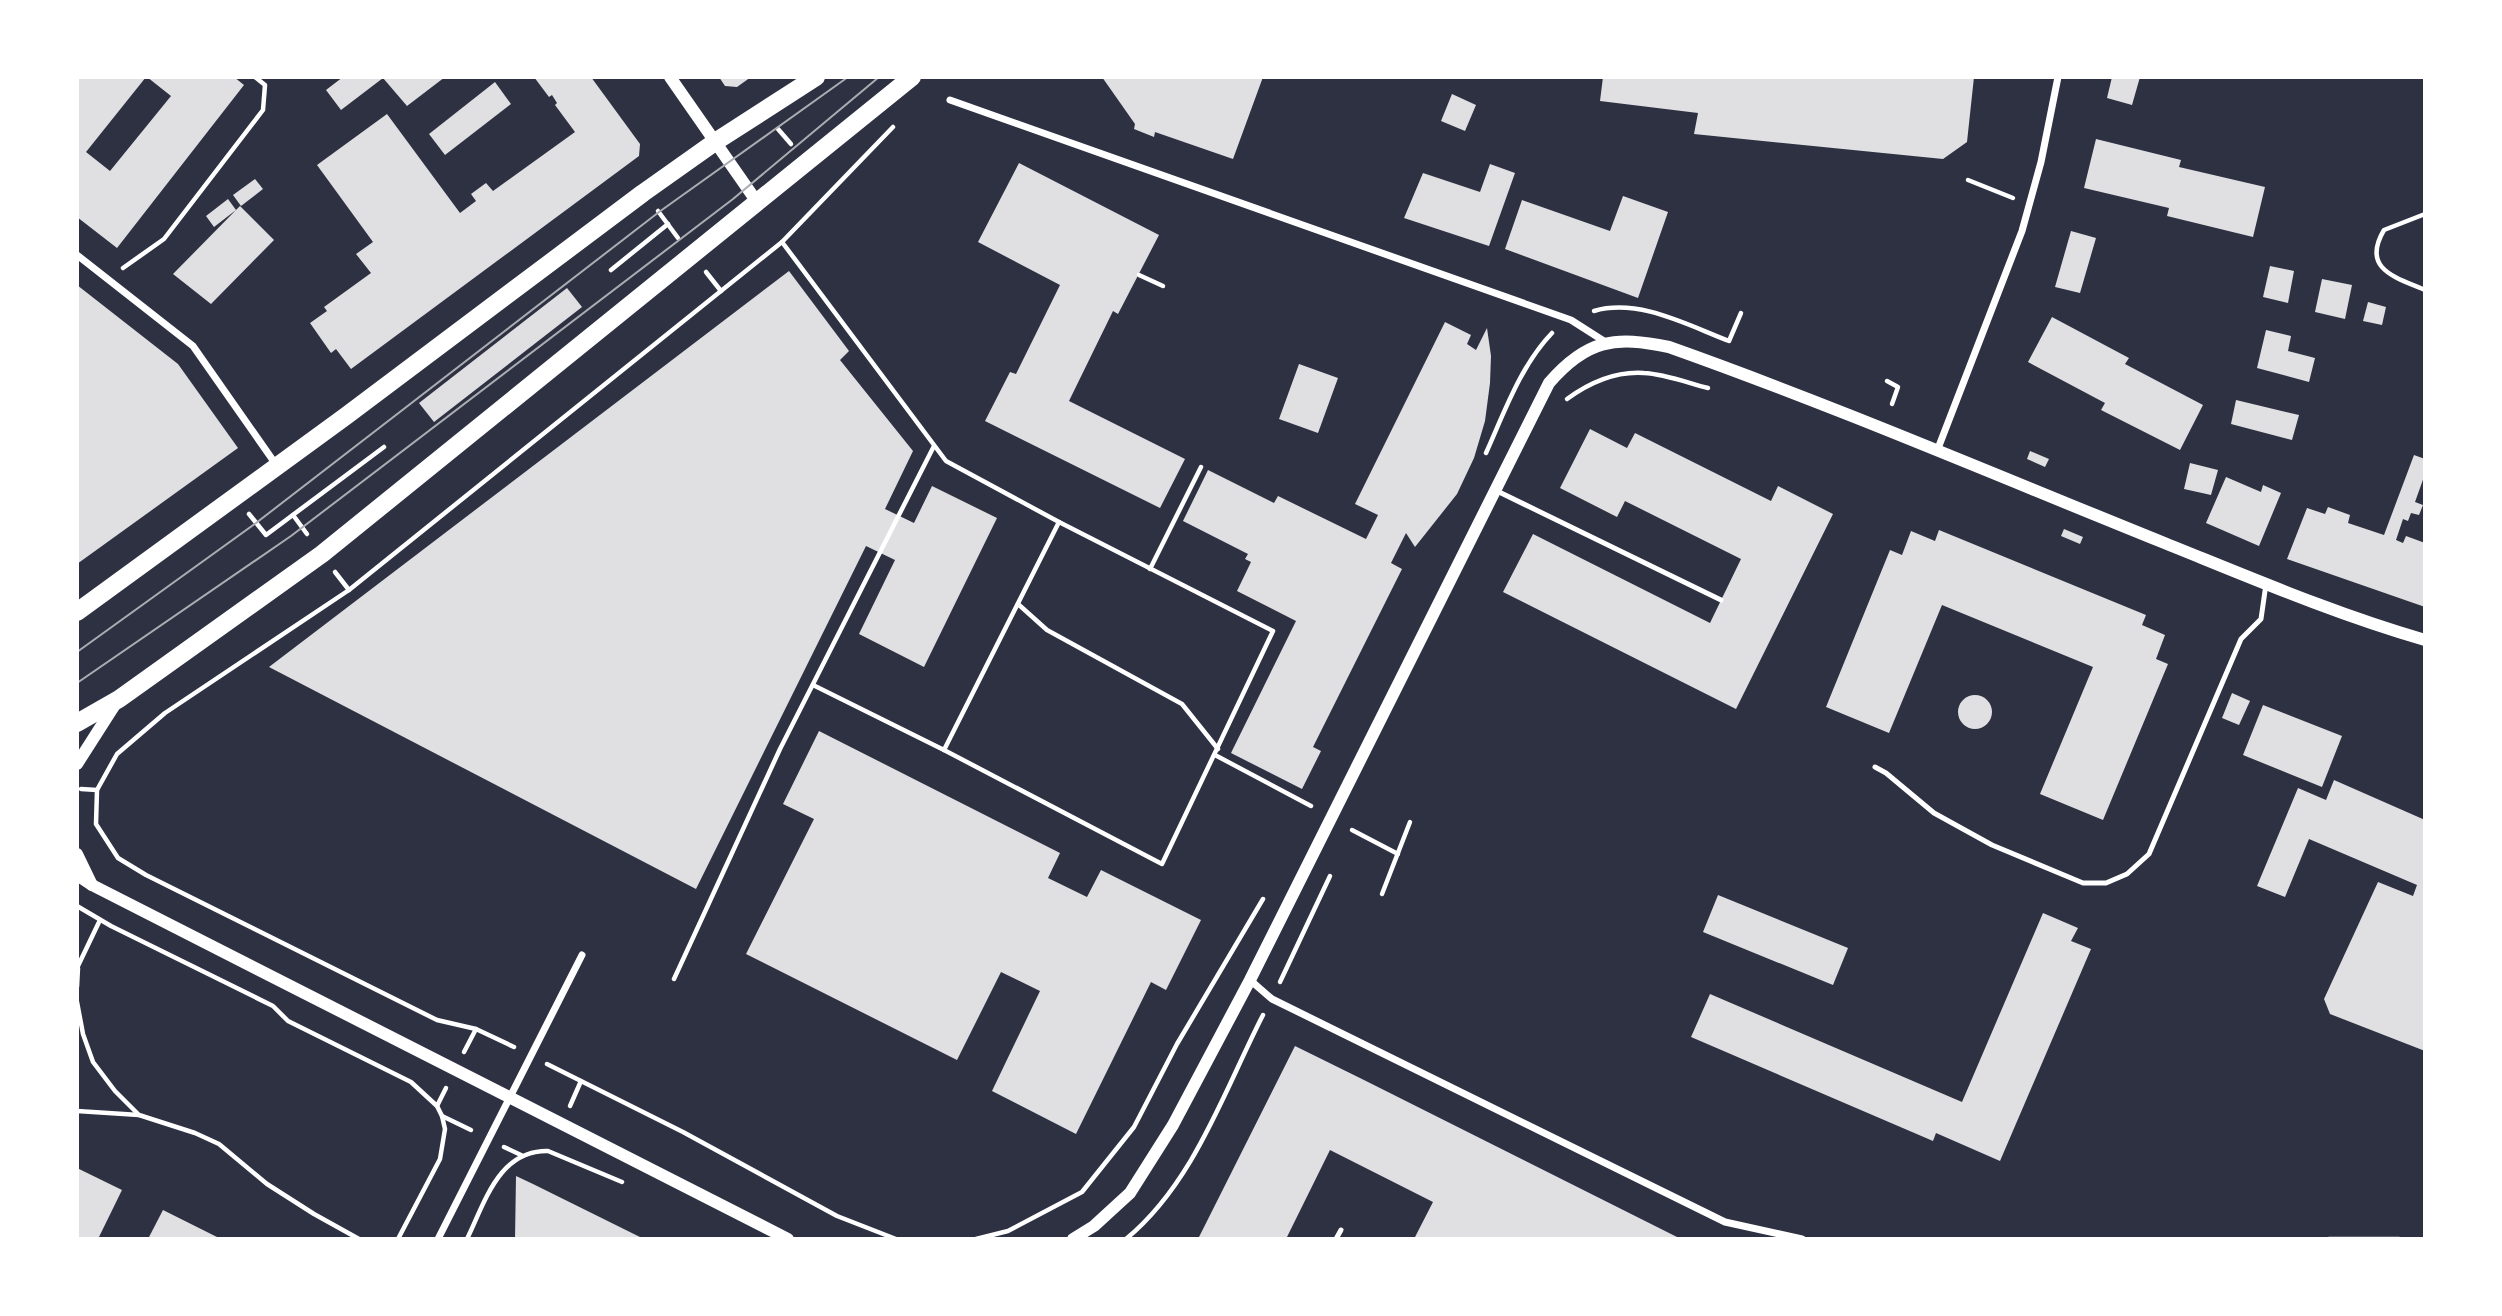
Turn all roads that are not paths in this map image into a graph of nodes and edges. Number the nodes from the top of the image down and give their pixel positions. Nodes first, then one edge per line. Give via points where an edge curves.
1 (670, 77) edge
2 (816, 77) edge
3 (912, 77) edge
4 (2058, 77) edge
5 (950, 100) dead end
6 (715, 142) junction
7 (757, 202) junction
8 (77, 255) edge
9 (1607, 343) junction
10 (1937, 450) junction
11 (277, 467) junction
12 (1495, 489) junction
13 (2266, 584) junction
14 (1721, 600) dead end
15 (77, 612) edge
16 (2425, 640) edge
17 (118, 699) junction
18 (77, 723) edge
19 (77, 764) edge
20 (1875, 767) dead end
21 (77, 854) edge
22 (77, 875) edge
23 (92, 885) junction
24 (582, 955) dead end
25 (1250, 980) junction
26 (509, 1097) junction
27 (1341, 1230) dead end
28 (1781, 1237) edge
29 (438, 1239) edge
30 (788, 1239) edge
31 (1073, 1239) edge
32 (1336, 1239) edge
33 (1802, 1239) edge

1 - 6 street
2 - 6 main road
3 - 7 main road
4 - 10 street via 2022,231
5 - 9 street via 1571,320
6 - 7 street
6 - 11 main road
7 - 17 main road via 322,554
8 - 11 street via 193,346
9 - 10 street via 1634,340 1669,347
9 - 12 street via 1565,364 1549,383
10 - 13 street
11 - 15 main road
12 - 14 lane
12 - 25 street
13 - 16 street
13 - 20 lane via 2260,619 2241,639 2150,853 2127,874 2106,883 2083,883 2052,872 1934,813
17 - 18 main road
17 - 19 street
21 - 23 street
22 - 23 street
23 - 26 street
24 - 26 street
25 - 28 street via 1272,999 1725,1222
25 - 31 street via 1173,1125 1129,1194
26 - 29 street
26 - 30 street
27 - 32 lane
28 - 33 street

